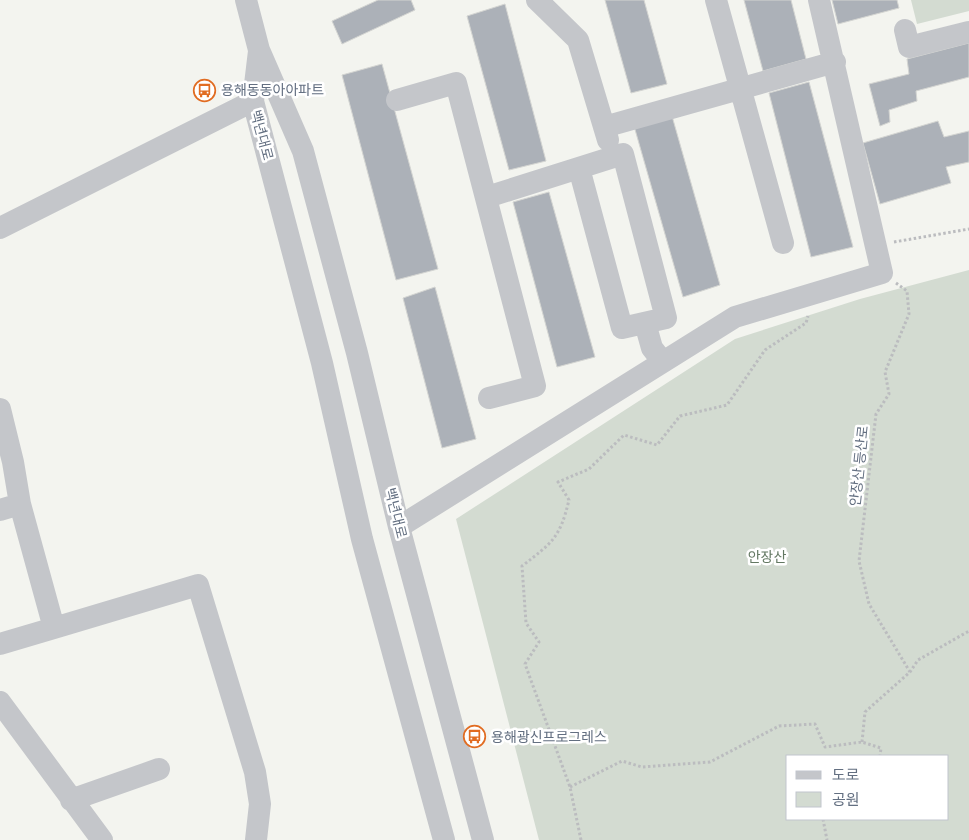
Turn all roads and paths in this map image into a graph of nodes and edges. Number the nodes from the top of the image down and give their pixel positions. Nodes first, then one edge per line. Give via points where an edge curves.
1 (246, 0) edge
2 (537, 0) edge
3 (716, 0) edge
4 (819, 0) edge
5 (905, 30) dead end
6 (969, 32) edge
7 (259, 50) junction
8 (834, 62) junction
9 (741, 88) junction
10 (397, 100) dead end
11 (253, 101) junction
12 (604, 127) junction
13 (612, 158) junction
14 (579, 168) junction
15 (486, 197) junction
16 (0, 228) edge
17 (969, 229) edge
18 (783, 243) dead end
19 (876, 246) junction
20 (882, 273) junction
21 (805, 296) junction
22 (645, 323) junction
23 (663, 362) junction
24 (489, 398) dead end
25 (0, 409) edge
26 (10, 507) edge
27 (399, 527) junction
28 (54, 628) junction
29 (969, 631) edge
30 (0, 644) edge
31 (910, 672) junction
32 (0, 702) edge
33 (862, 742) junction
34 (880, 755) edge
35 (159, 768) dead end
36 (570, 787) junction
37 (71, 800) junction
38 (823, 820) edge
39 (102, 840) edge
40 (256, 840) edge
41 (444, 840) edge
42 (483, 840) edge
43 (581, 840) edge
44 (828, 840) edge

1 - 7 street
2 - 12 street via 578,40
3 - 9 street
4 - 8 street
5 - 6 street via 909,47
7 - 11 street, 백년대로
7 - 27 street, 백년대로 via 303,151
8 - 9 street
8 - 19 street
9 - 12 street
9 - 18 street
10 - 15 street via 456,83
11 - 16 street
11 - 41 street, 백년대로 via 322,363 362,539
12 - 13 street
13 - 14 street
13 - 22 street via 623,154 666,318
14 - 15 street
14 - 22 street via 622,328
15 - 24 street via 535,386
17 - 19 path
19 - 20 street
20 - 21 street
20 - 31 path, 안장산 등산로 via 907,291 909,314 885,372 889,394 876,414 859,561 869,604
21 - 23 street via 735,317
21 - 36 path via 806,323 765,350 727,405 680,416 657,445 624,436 589,469 558,482 569,500 564,521 551,544 522,566 526,623 539,642 524,664
22 - 23 street via 652,348
23 - 27 street
25 - 26 street via 13,462
26 - 28 street
27 - 42 street, 백년대로
28 - 30 street
28 - 40 street via 198,584 255,772 260,804
29 - 31 path via 918,660
31 - 33 path via 865,712
32 - 37 street
33 - 34 path via 881,748
33 - 36 path via 825,747 815,724 780,726 710,762 642,766 622,761
35 - 37 street
36 - 43 path
37 - 39 street
38 - 44 path

